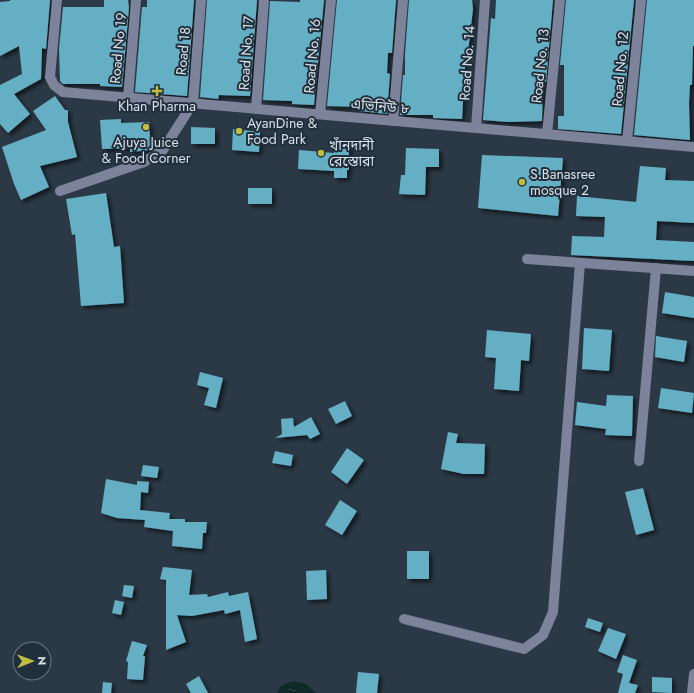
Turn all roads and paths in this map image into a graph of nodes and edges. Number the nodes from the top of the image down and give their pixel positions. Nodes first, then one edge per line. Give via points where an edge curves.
1 (57, 0) edge
2 (136, 0) edge
3 (201, 0) edge
4 (264, 0) edge
5 (331, 0) edge
6 (404, 0) edge
7 (485, 0) edge
8 (560, 0) edge
9 (641, 0) edge
10 (128, 98) junction
11 (193, 103) junction
12 (256, 109) junction
13 (320, 114) junction
14 (393, 121) junction
15 (476, 128) junction
16 (547, 134) junction
17 (627, 141) junction
18 (694, 142) edge
19 (694, 147) edge
20 (60, 191) dead end
21 (527, 260) dead end
22 (580, 263) junction
23 (656, 268) junction
24 (694, 271) edge
25 (639, 462) dead end
26 (404, 619) dead end
27 (694, 674) edge
28 (692, 693) edge

1 - 10 street, এভিনিউ ৮ via 50,77 54,85 63,92
2 - 10 street, Road No 19
3 - 11 street, Road 18
4 - 12 street, Road No. 17
5 - 13 street, Road No. 16
6 - 14 street
7 - 15 street, Road No. 14
8 - 16 street, Road No. 13
9 - 17 street, Road No. 12
10 - 11 street, এভিনিউ ৮
11 - 12 street, এভিনিউ ৮
11 - 20 street via 163,150 155,156
12 - 13 street, এভিনিউ ৮
13 - 14 street, এভিনিউ ৮
14 - 15 street, এভিনিউ ৮
15 - 16 street, এভিনিউ ৮
16 - 17 street, এভিনিউ ৮
17 - 19 street, এভিনিউ ৮
18 - 19 street
21 - 22 street
22 - 23 street
22 - 26 street via 553,612 543,635 524,649
23 - 24 street
23 - 25 street
27 - 28 street

